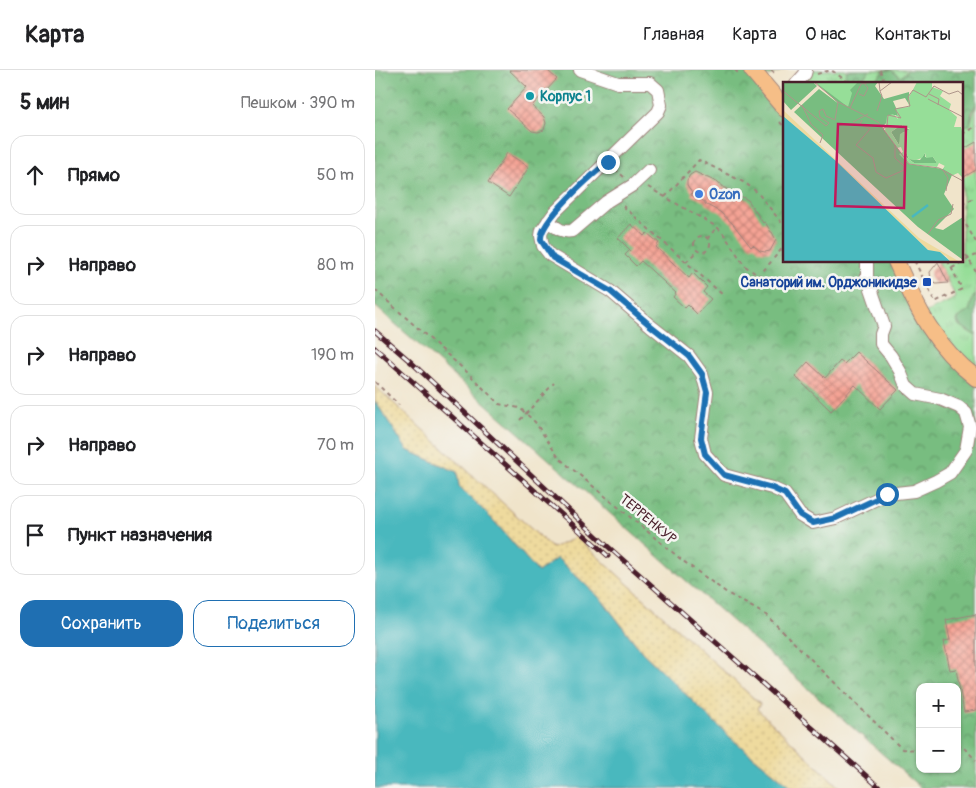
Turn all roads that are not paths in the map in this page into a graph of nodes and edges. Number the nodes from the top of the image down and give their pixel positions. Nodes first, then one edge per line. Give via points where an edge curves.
1 (580, 70) edge
2 (753, 70) edge
3 (806, 70) edge
4 (797, 82) edge
5 (781, 99) edge
6 (649, 170) dead end
7 (548, 221) junction
8 (867, 262) edge
9 (895, 262) edge
10 (976, 378) edge

1 - 7 street via 618,83 651,83 659,90 661,105 658,112
2 - 5 main road
3 - 4 street
6 - 7 street via 572,231 560,230
7 - 8 street via 542,230 541,240 553,258 610,291 689,356 702,374 707,392 701,438 705,454 724,475 785,494 800,515 813,523 836,518 887,494 914,491 936,482 950,473 966,450 970,427 966,413 940,399 915,394 906,386 901,371 881,344 885,326 867,277
9 - 10 main road via 921,316 943,347

